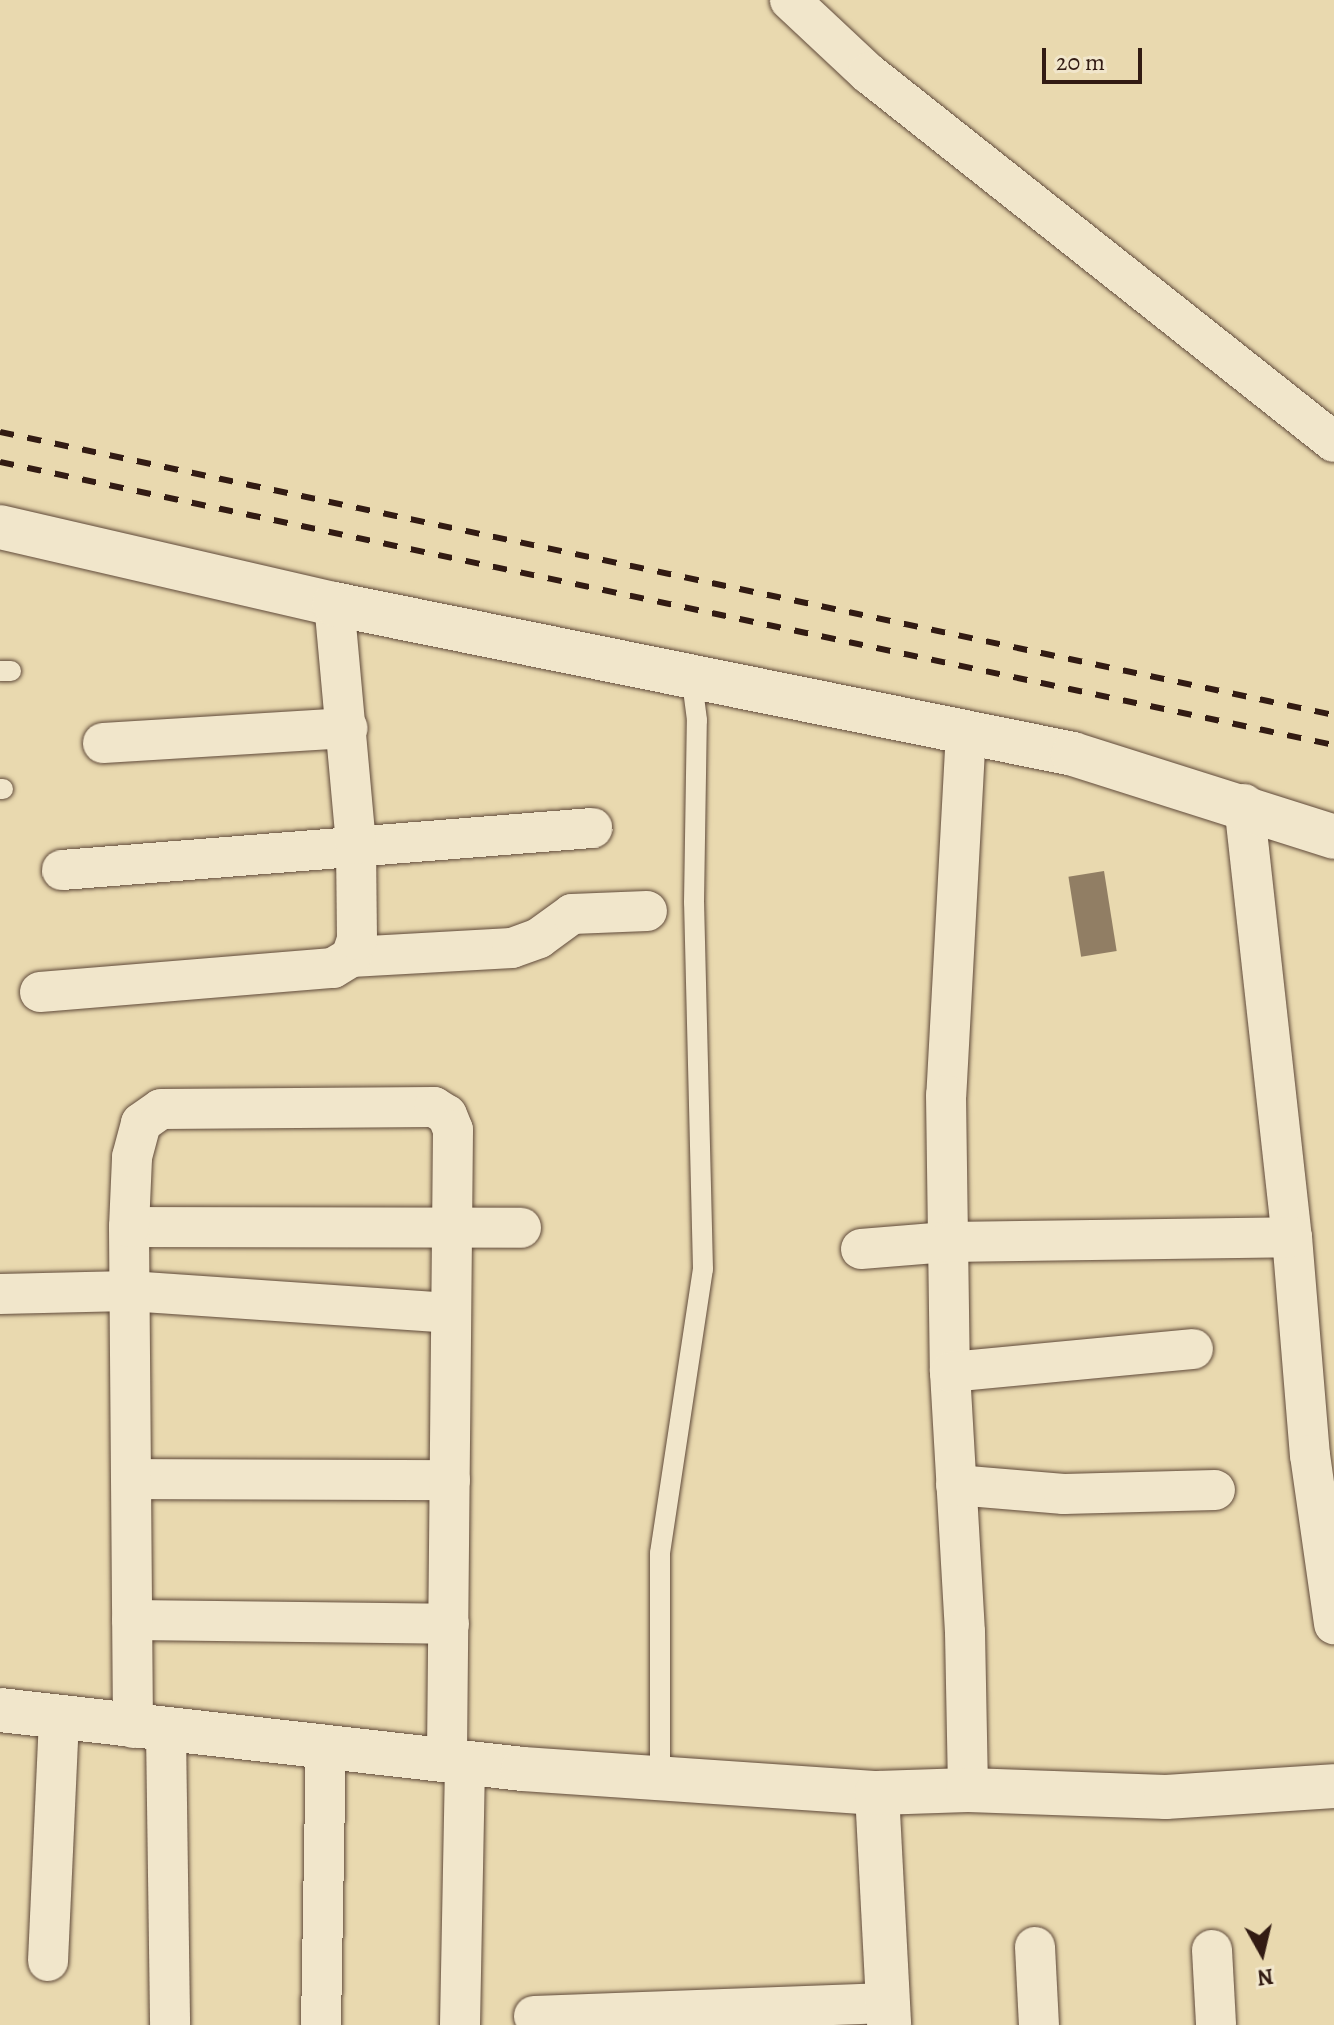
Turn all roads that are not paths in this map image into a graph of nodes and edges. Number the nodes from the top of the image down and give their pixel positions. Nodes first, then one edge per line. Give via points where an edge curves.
1 (790, 0) edge
2 (1334, 442) edge
3 (0, 527) edge
4 (334, 604) junction
5 (691, 674) junction
6 (348, 728) junction
7 (966, 731) junction
8 (103, 743) dead end
9 (1244, 804) junction
10 (592, 828) dead end
11 (1334, 837) edge
12 (356, 847) junction
13 (62, 870) dead end
14 (647, 911) dead end
15 (351, 957) junction
16 (40, 992) dead end
17 (448, 1226) junction
18 (129, 1227) junction
19 (521, 1228) dead end
20 (1292, 1237) junction
21 (947, 1242) junction
22 (861, 1249) dead end
23 (129, 1291) junction
24 (0, 1294) edge
25 (449, 1313) junction
26 (1193, 1349) dead end
27 (950, 1372) junction
28 (131, 1479) junction
29 (450, 1480) junction
30 (956, 1485) junction
31 (1215, 1490) dead end
32 (132, 1620) junction
33 (449, 1624) junction
34 (1334, 1624) edge
35 (0, 1710) edge
36 (59, 1718) junction
37 (149, 1730) junction
38 (326, 1748) junction
39 (456, 1760) junction
40 (660, 1781) junction
41 (1334, 1786) edge
42 (968, 1790) junction
43 (877, 1793) junction
44 (1035, 1947) dead end
45 (1212, 1950) dead end
46 (48, 1961) dead end
47 (888, 2014) edge
48 (534, 2016) dead end
49 (170, 2025) edge
50 (321, 2025) edge
51 (460, 2025) edge
52 (1039, 2025) edge
53 (1216, 2025) edge

1 - 2 street via 868,73
3 - 4 street
4 - 5 street
4 - 6 street
5 - 7 street
5 - 40 lane via 697,720 694,902 703,1269 660,1553
6 - 8 street
6 - 12 street
7 - 9 street via 1073,754
7 - 21 street via 946,1095
9 - 11 street
9 - 20 street
10 - 12 street
12 - 13 street
12 - 15 street via 357,940
14 - 15 street via 572,914 539,938 512,948
15 - 16 street via 333,968
17 - 18 street
17 - 18 street via 453,1130 447,1115 434,1107 161,1109 141,1123 132,1157
17 - 19 street
17 - 25 street
18 - 23 street
20 - 21 street
20 - 34 street via 1310,1455
21 - 22 street
21 - 27 street
23 - 24 street
23 - 25 street
23 - 28 street
25 - 29 street
26 - 27 street
27 - 30 street
28 - 29 street
28 - 32 street
29 - 33 street
30 - 31 street via 1064,1494
30 - 42 street
32 - 33 street
32 - 37 street
33 - 39 street
35 - 36 street
36 - 37 street
36 - 46 street
37 - 38 street
37 - 49 street
38 - 39 street
38 - 50 street
39 - 40 street
39 - 51 street
40 - 43 street
41 - 42 street via 1166,1797
42 - 43 street
43 - 47 street
44 - 52 street
45 - 53 street
47 - 48 street

